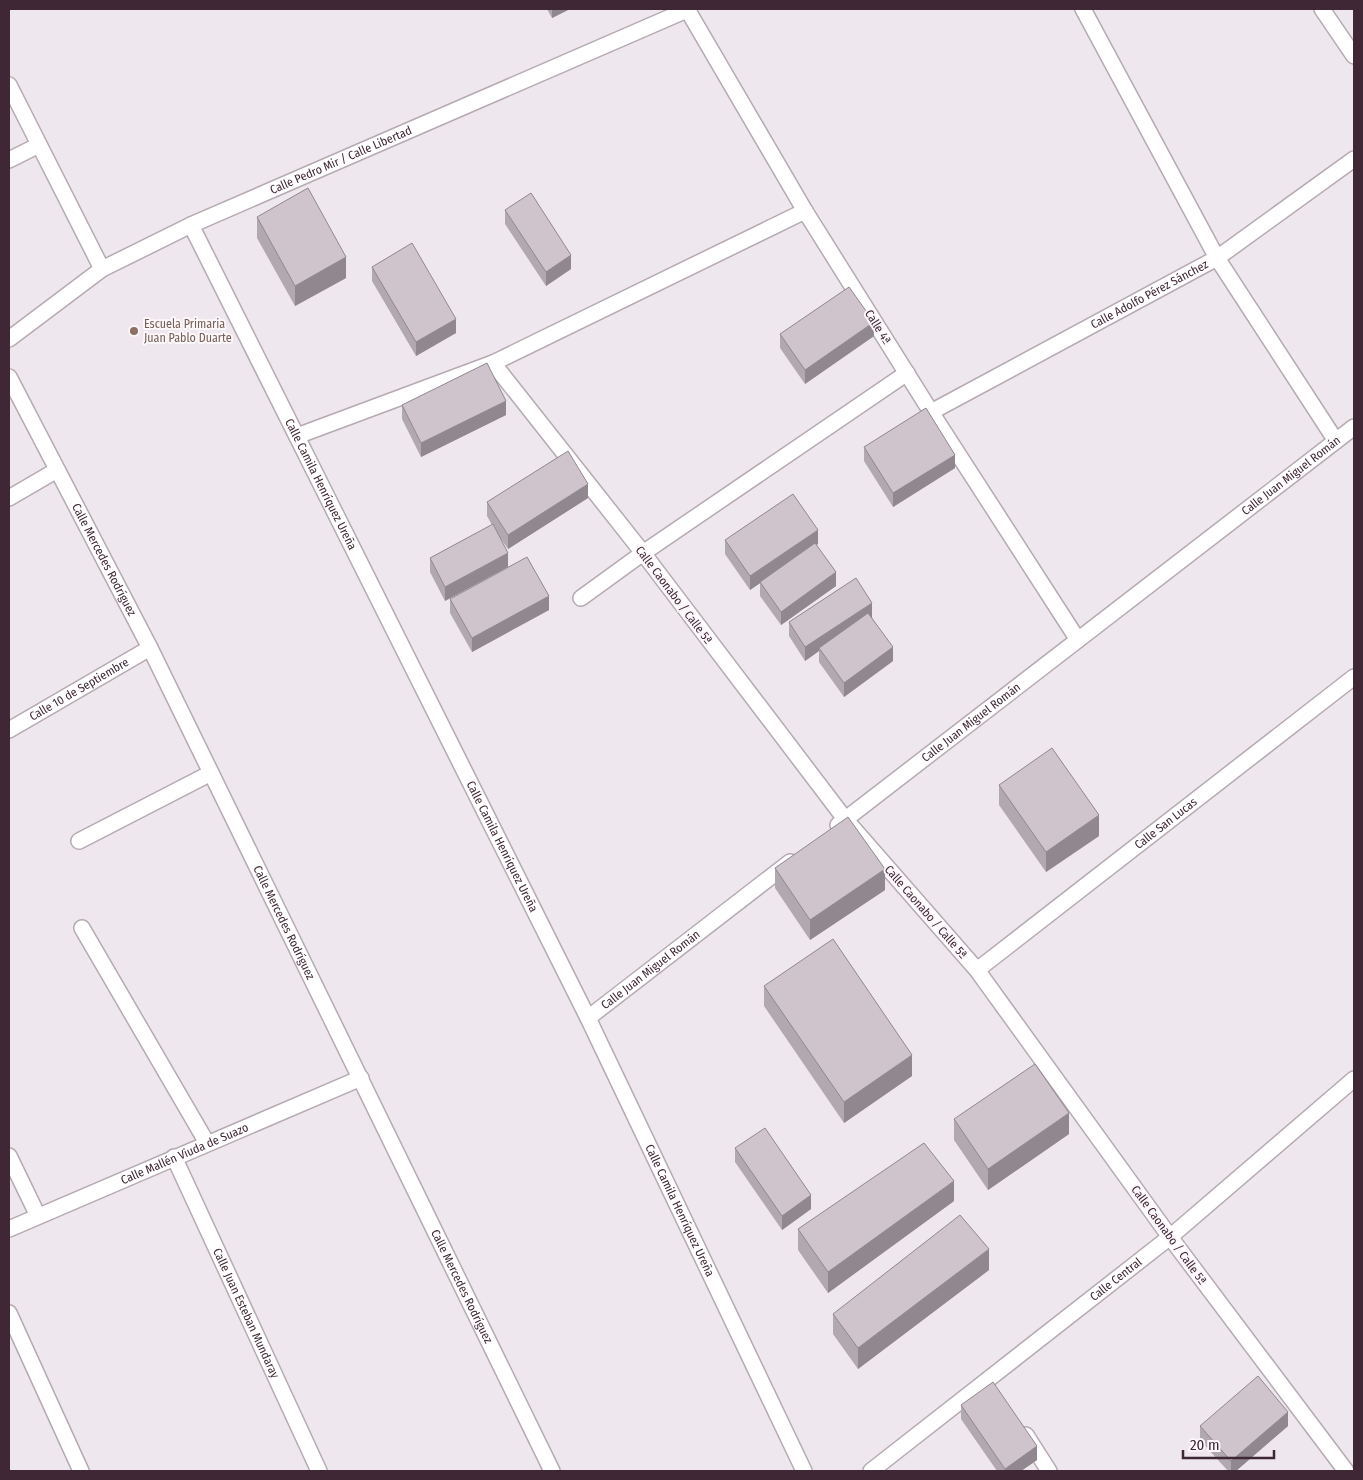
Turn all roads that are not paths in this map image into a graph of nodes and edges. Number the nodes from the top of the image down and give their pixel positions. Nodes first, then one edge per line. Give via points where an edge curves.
1 (688, 9) edge
2 (1083, 9) edge
3 (1322, 9) edge
4 (1354, 56) edge
5 (9, 85) edge
6 (39, 145) junction
7 (1354, 159) edge
8 (9, 160) edge
9 (805, 211) junction
10 (191, 225) junction
11 (1218, 258) junction
12 (102, 269) junction
13 (9, 339) edge
14 (493, 363) junction
15 (907, 373) junction
16 (9, 377) edge
17 (931, 412) junction
18 (1354, 427) edge
19 (297, 436) junction
20 (1336, 440) junction
21 (57, 470) junction
22 (9, 498) edge
23 (643, 553) junction
24 (581, 598) dead end
25 (1078, 640) junction
26 (150, 648) junction
27 (1354, 677) edge
28 (9, 730) edge
29 (211, 773) junction
30 (845, 819) junction
31 (830, 831) edge
32 (79, 841) dead end
33 (798, 855) edge
34 (82, 928) dead end
35 (978, 970) junction
36 (588, 1018) junction
37 (361, 1078) junction
38 (1354, 1079) edge
39 (207, 1143) junction
40 (9, 1156) edge
41 (174, 1157) junction
42 (38, 1216) junction
43 (9, 1229) edge
44 (1170, 1237) junction
45 (9, 1313) edge
46 (1017, 1421) edge
47 (81, 1471) edge
48 (319, 1471) edge
49 (552, 1471) edge
50 (804, 1471) edge
51 (871, 1471) edge
52 (1049, 1471) edge
53 (1346, 1471) edge

1 - 9 street, Calle 4ª
1 - 10 street, Calle Pedro Mir / Calle Libertad
2 - 11 street
3 - 4 street
5 - 6 street
6 - 8 street
6 - 12 street
7 - 11 street, Calle Adolfo Pérez Sánchez
9 - 14 street
9 - 15 street, Calle 4ª
10 - 12 street, Calle Pedro Mir / Calle Libertad
10 - 19 street, Calle Camila Henríquez Ureña
11 - 17 street, Calle Adolfo Pérez Sánchez
11 - 20 street
12 - 13 street, Calle Pedro Mir / Calle Libertad
14 - 19 street
14 - 23 street, Calle Caonabo / Calle 5ª
15 - 17 street, Calle 4ª
15 - 23 street
16 - 21 street, Calle Mercedes Rodríguez
17 - 25 street, Calle 4ª
18 - 20 street, Calle Juan Miguel Román
19 - 36 street, Calle Camila Henríquez Ureña
20 - 25 street, Calle Juan Miguel Román
21 - 22 street
21 - 26 street, Calle Mercedes Rodríguez
23 - 24 street
23 - 30 street, Calle Caonabo / Calle 5ª
25 - 30 street, Calle Juan Miguel Román
26 - 28 street, Calle 10 de Septiembre
26 - 29 street, Calle Mercedes Rodríguez
27 - 35 street, Calle San Lucas
29 - 32 street
29 - 37 street, Calle Mercedes Rodríguez
30 - 31 street, Calle Juan Miguel Román
30 - 35 street, Calle Caonabo / Calle 5ª
33 - 36 street, Calle Juan Miguel Román
34 - 39 street
35 - 44 street, Calle Caonabo / Calle 5ª
36 - 50 street, Calle Camila Henríquez Ureña
37 - 39 street, Calle Mallén Viuda de Suazo
37 - 49 street, Calle Mercedes Rodríguez
38 - 44 street, Calle Central
39 - 41 street, Calle Mallén Viuda de Suazo
40 - 42 street
41 - 42 street, Calle Mallén Viuda de Suazo
41 - 48 street, Calle Juan Esteban Mundaray
42 - 43 street, Calle Mallén Viuda de Suazo
44 - 51 street, Calle Central via 994,1383
44 - 53 street, Calle Caonabo / Calle 5ª
45 - 47 street
46 - 52 street

